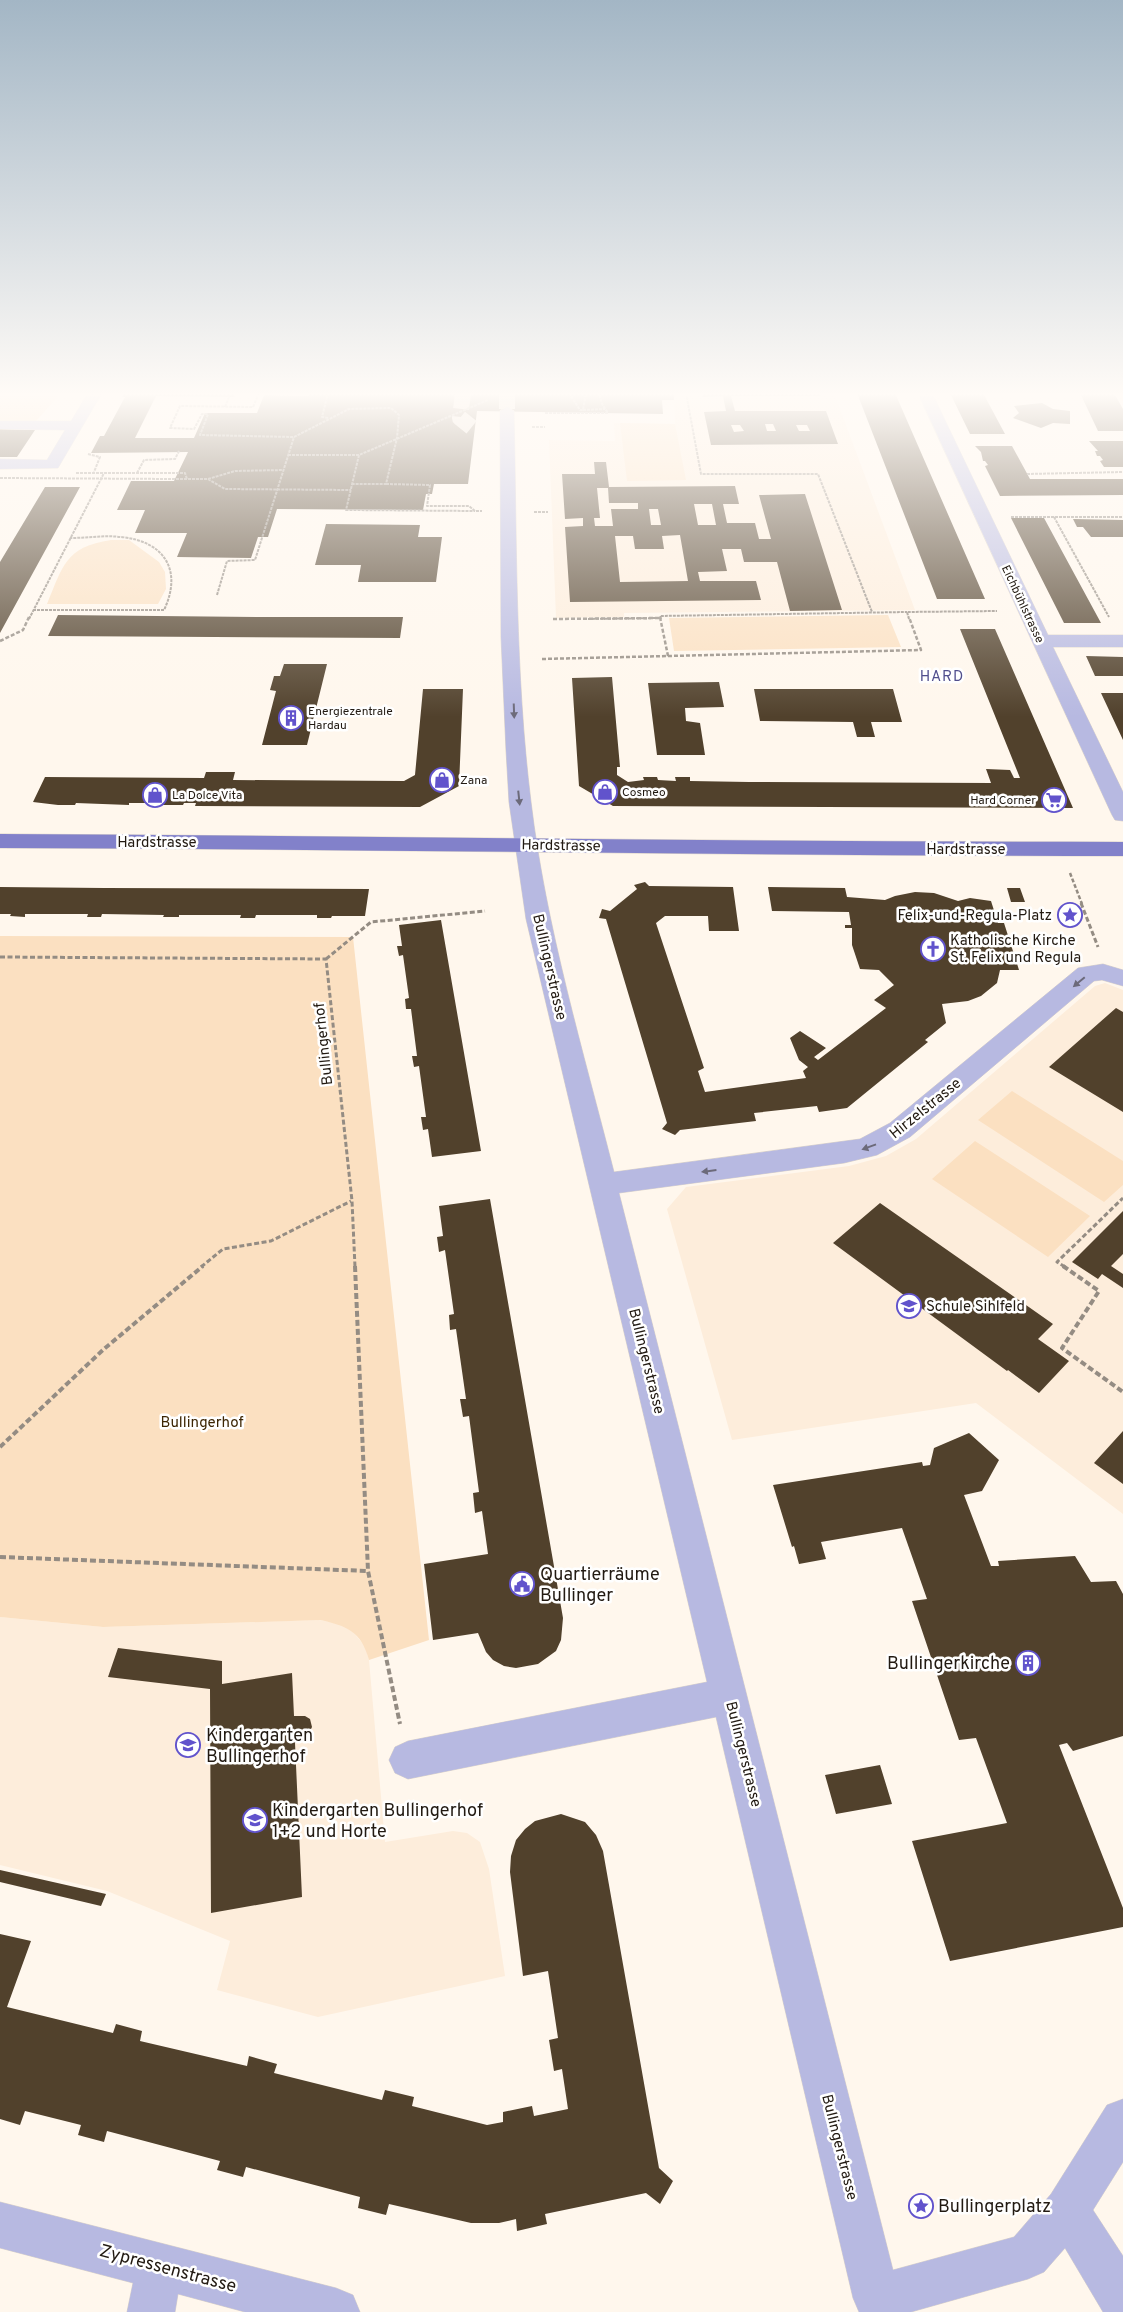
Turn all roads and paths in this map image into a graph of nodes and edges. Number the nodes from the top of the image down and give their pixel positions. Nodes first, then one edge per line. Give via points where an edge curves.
1 (89, 501) edge
2 (274, 501) edge
3 (348, 501) edge
4 (428, 501) edge
5 (508, 501) edge
6 (829, 501) edge
7 (975, 501) edge
8 (475, 511) junction
9 (486, 511) dead end
10 (1009, 517) dead end
11 (1054, 517) junction
12 (1123, 517) edge
13 (70, 538) junction
14 (217, 595) dead end
15 (33, 610) junction
16 (1001, 611) dead end
17 (872, 612) junction
18 (906, 612) junction
19 (661, 618) junction
20 (553, 619) dead end
21 (0, 641) edge
22 (1040, 641) junction
23 (1122, 641) edge
24 (668, 656) junction
25 (542, 658) dead end
26 (1123, 815) edge
27 (0, 841) edge
28 (526, 845) junction
29 (1123, 849) edge
30 (1069, 870) dead end
31 (485, 911) dead end
32 (1099, 948) dead end
33 (0, 957) edge
34 (326, 959) junction
35 (1123, 978) edge
36 (603, 1184) junction
37 (1123, 1198) edge
38 (352, 1201) junction
39 (1123, 1392) edge
40 (0, 1447) edge
41 (0, 1557) edge
42 (368, 1571) junction
43 (729, 1696) junction
44 (408, 1760) joint
45 (1123, 2121) edge
46 (1067, 2210) junction
47 (0, 2225) edge
48 (159, 2266) junction
49 (1123, 2303) edge
50 (874, 2305) edge
51 (151, 2312) edge
52 (336, 2312) edge

1 - 13 path
2 - 14 path via 255,560 227,561
3 - 8 path via 346,510
4 - 8 path via 427,506 470,506
5 -> 28 street, Bullingerstrasse via 510,637 518,789
6 - 17 path
7 - 22 street, Eichbühlstrasse
8 - 9 path
10 - 11 path
11 - 12 path
11 - 23 path
13 - 15 path
13 - 15 path via 136,539 153,548 167,562 173,576 171,595 164,610
15 - 21 path via 23,630
16 - 18 path
17 - 18 path
17 - 19 path
18 - 24 path via 921,650
19 - 20 path
19 - 24 path
22 - 23 street
22 - 26 street, Eichbühlstrasse
24 - 25 path
27 - 28 main road, Hardstrasse
28 - 29 main road, Hardstrasse
28 - 36 street, Bullingerstrasse via 538,919
30 - 32 path
31 - 34 path via 371,922
33 - 34 path
34 - 38 path, Bullingerhof
35 -> 36 street, Hirzelstrasse via 1102,972 1088,974 900,1130 867,1148 844,1154
36 - 43 street, Bullingerstrasse
37 - 39 path via 1056,1262 1099,1291 1062,1348
38 - 40 path via 271,1241 224,1248 104,1349
38 - 42 path, Bullingerhof
41 - 42 path
42 - 44 path, Bullingerhof
43 - 44 street
43 - 50 street, Bullingerstrasse
45 - 46 street
46 - 49 street
46 - 50 street via 1028,2256
47 - 48 street, Zypressenstrasse
48 - 51 street
48 - 52 street, Zypressenstrasse

